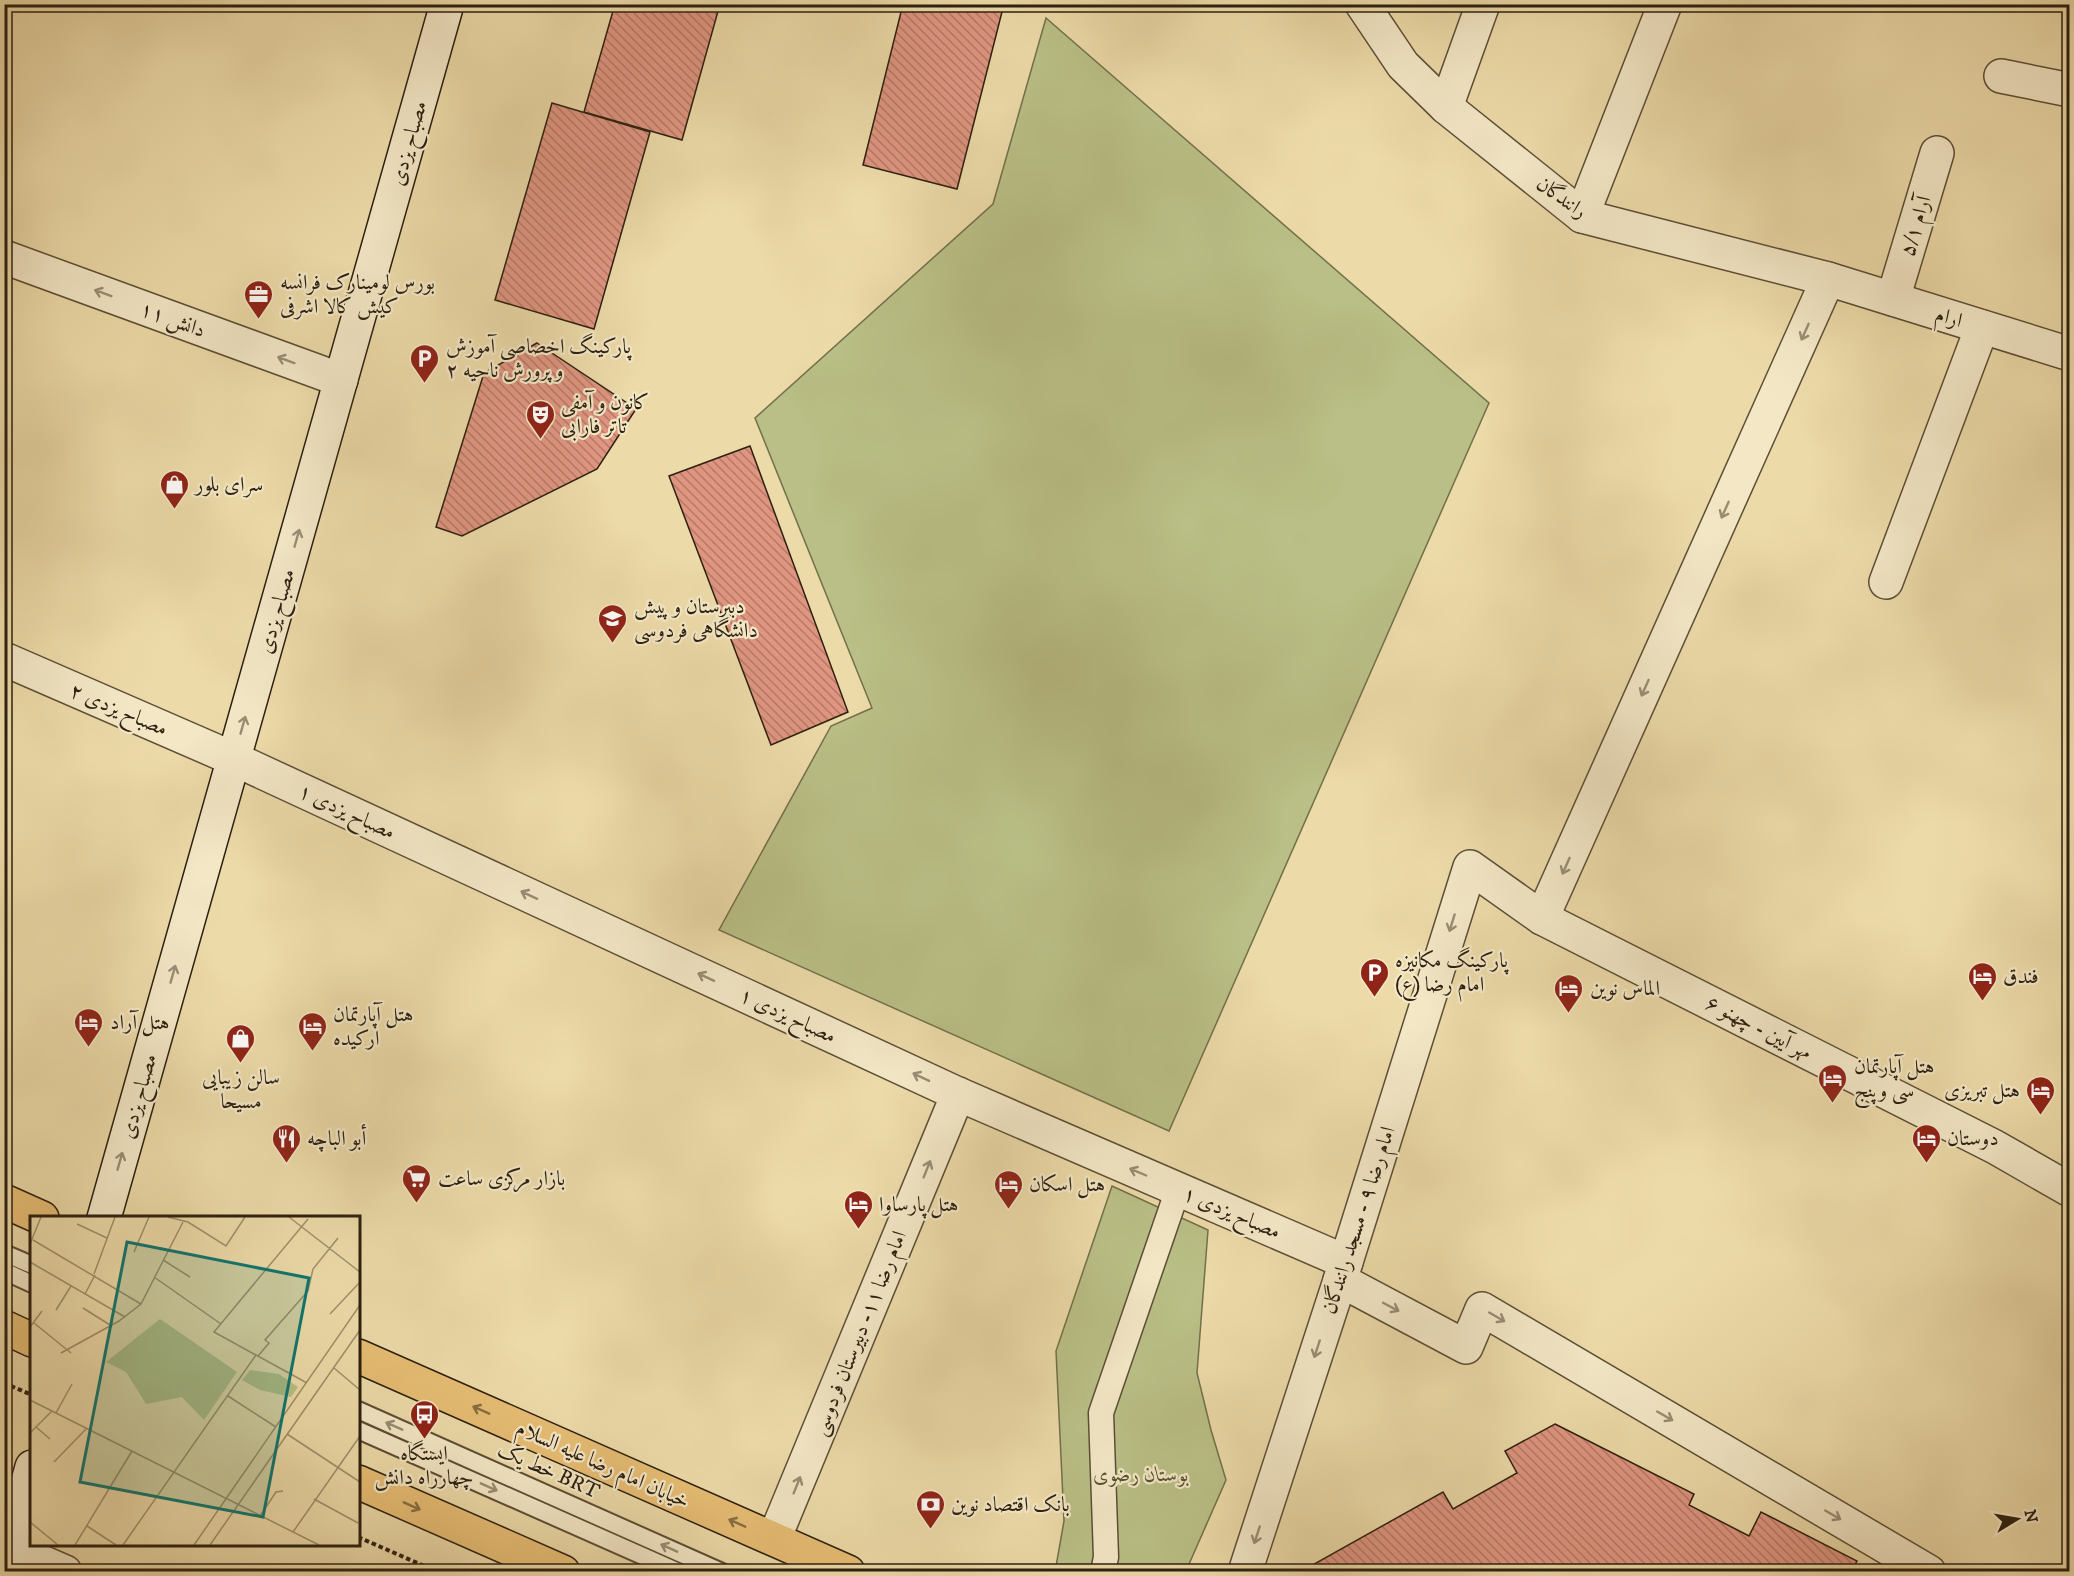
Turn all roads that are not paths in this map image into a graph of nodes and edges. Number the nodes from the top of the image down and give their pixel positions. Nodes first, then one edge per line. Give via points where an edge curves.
1 (447, 4) edge
2 (1362, 4) edge
3 (1482, 4) edge
4 (1665, 4) edge
5 (2001, 76) dead end
6 (2070, 90) edge
7 (1446, 107) junction
8 (1937, 153) dead end
9 (1582, 216) junction
10 (4, 257) edge
11 (1828, 279) junction
12 (1893, 299) junction
13 (1982, 327) junction
14 (2070, 354) edge
15 (341, 380) junction
16 (1886, 582) dead end
17 (4, 659) edge
18 (234, 759) junction
19 (1470, 867) joint
20 (1542, 918) junction
21 (958, 1094) junction
22 (1178, 1189) junction
23 (2070, 1190) edge
24 (4, 1201) edge
25 (38, 1216) edge
26 (105, 1216) edge
27 (4, 1253) edge
28 (30, 1264) edge
29 (4, 1271) edge
30 (1343, 1271) junction
31 (30, 1283) edge
32 (4, 1328) edge
33 (30, 1339) edge
34 (360, 1357) edge
35 (360, 1411) edge
36 (360, 1431) edge
37 (30, 1474) edge
38 (360, 1483) edge
39 (774, 1539) junction
40 (7, 1558) edge
41 (65, 1572) edge
42 (563, 1572) edge
43 (679, 1572) edge
44 (722, 1572) edge
45 (848, 1572) edge
46 (1103, 1572) edge
47 (1245, 1572) edge
48 (1929, 1572) edge

1 - 15 street, مصباح یزدی
2 - 7 street, رانندگان via 1403,65
3 - 7 street
4 - 9 street
5 - 6 street
7 - 9 street, رانندگان
8 - 12 street, آرام ۵/۱
9 - 11 street, رانندگان
15 -> 10 street, دانش ۱۱
11 - 12 street, ارام
11 -> 20 street
12 - 13 street, ارام
13 - 14 street, ارام
13 - 16 street
18 -> 15 street, مصباح یزدی
17 - 18 street, مصباح یزدی ۲
21 -> 18 street, مصباح یزدی ۱
26 -> 18 street, مصباح یزدی
19 - 20 street, مهر آیین - چهنو ۶
19 -> 30 street, امام رضا ۹ - مسجد رانندگان
20 - 23 street, مهر آیین - چهنو ۶ via 1995,1147
22 -> 21 street, مصباح یزدی ۱
39 -> 21 street, امام رضا ۱۱- دبیرستان فردوسی
22 - 30 street, مصباح یزدی ۱
22 - 46 street via 1101,1413 1106,1557
24 - 25 main road
27 - 28 lane
29 - 31 lane
30 -> 47 street, امام رضا ۹ - مسجد رانندگان
30 -> 48 street, مصباح یزدی ۱ via 1466,1347 1482,1309
32 - 33 main road
39 -> 34 main road, خیابان امام رضا علیه السلام
44 -> 35 lane, خط یک BRT
36 -> 43 lane, خط یک BRT
37 - 40 street
38 -> 42 main road
39 - 45 main road, خیابان امام رضا علیه السلام
40 - 41 street

